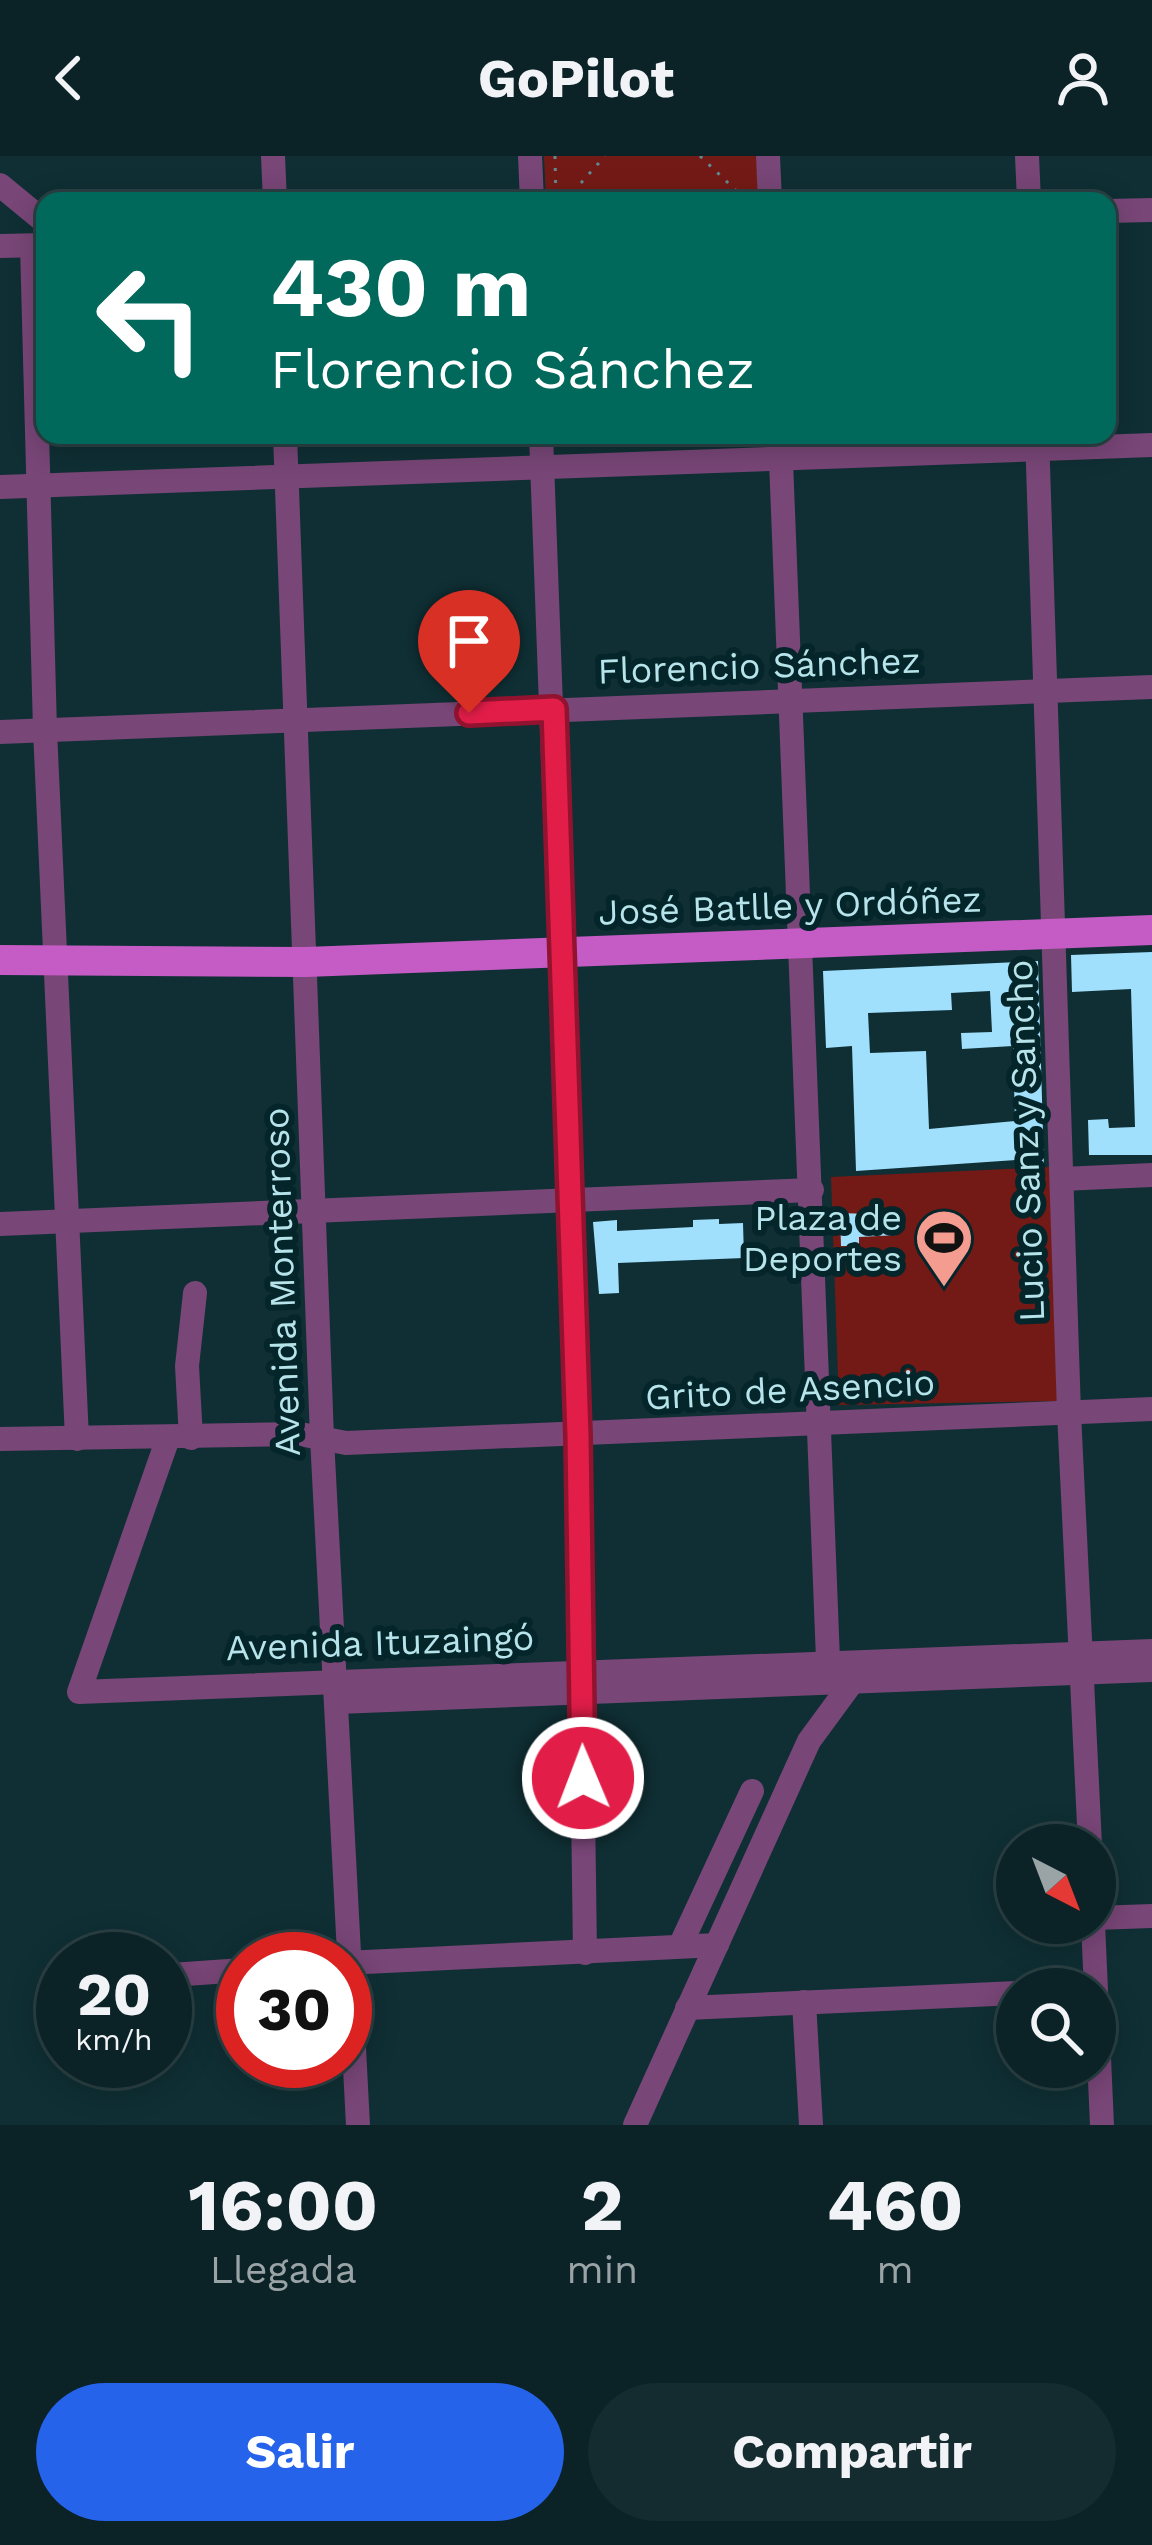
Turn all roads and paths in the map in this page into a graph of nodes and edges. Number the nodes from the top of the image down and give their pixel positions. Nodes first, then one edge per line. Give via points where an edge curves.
1 (273, 156) edge
2 (530, 156) edge
3 (555, 156) edge
4 (605, 156) edge
5 (700, 156) edge
6 (768, 156) edge
7 (1027, 156) edge
8 (0, 185) edge
9 (275, 192) edge
10 (532, 192) edge
11 (556, 192) edge
12 (573, 192) edge
13 (738, 192) edge
14 (770, 192) edge
15 (1029, 192) edge
16 (1152, 210) edge
17 (1116, 211) edge
18 (36, 215) edge
19 (36, 245) edge
20 (0, 247) edge
21 (38, 444) edge
22 (285, 444) edge
23 (541, 444) edge
24 (866, 444) edge
25 (1037, 444) edge
26 (1114, 444) edge
27 (780, 445) edge
28 (1152, 445) edge
29 (542, 466) junction
30 (287, 479) junction
31 (38, 486) junction
32 (0, 487) edge
33 (1152, 687) edge
34 (1046, 691) junction
35 (791, 699) junction
36 (554, 709) junction
37 (298, 722) junction
38 (45, 730) junction
39 (0, 732) edge
40 (1152, 930) edge
41 (1055, 934) junction
42 (803, 944) junction
43 (563, 953) junction
44 (0, 960) edge
45 (56, 962) junction
46 (306, 962) junction
47 (1152, 1175) edge
48 (1062, 1179) junction
49 (812, 1190) junction
50 (569, 1199) junction
51 (314, 1210) junction
52 (70, 1223) junction
53 (0, 1224) edge
54 (195, 1293) dead end
55 (1152, 1408) edge
56 (1069, 1413) junction
57 (821, 1423) junction
58 (578, 1436) junction
59 (179, 1438) junction
60 (322, 1438) junction
61 (0, 1439) edge
62 (76, 1439) junction
63 (1152, 1651) edge
64 (1082, 1664) junction
65 (844, 1669) junction
66 (1152, 1670) edge
67 (583, 1680) junction
68 (817, 1687) junction
69 (338, 1691) junction
70 (809, 1741) junction
71 (752, 1791) dead end
72 (1089, 1824) edge
73 (1152, 1916) edge
74 (1116, 1919) edge
75 (347, 1932) edge
76 (717, 1945) junction
77 (680, 1946) junction
78 (585, 1953) junction
79 (372, 1961) edge
80 (996, 1994) edge
81 (804, 2002) junction
82 (687, 2008) junction
83 (356, 2088) edge
84 (1100, 2088) edge
85 (358, 2125) edge
86 (635, 2125) edge
87 (811, 2125) edge
88 (1102, 2125) edge

1 - 9 street
2 - 10 street
3 - 11 path
4 - 12 path
5 - 13 path
6 - 14 street
7 - 15 street
8 - 18 street
16 - 17 street
19 - 20 street
21 - 31 street
22 - 30 street, Avenida Monterroso
23 - 29 street
24 - 27 street
25 - 34 street, Lucio Sanz y Sancho
26 - 28 street
27 - 29 street
27 - 35 street
29 - 30 street
29 - 36 street
30 - 31 street
30 - 37 street, Avenida Monterroso
31 - 32 street
31 - 38 street
33 - 34 street, Florencio Sánchez
34 - 35 street, Florencio Sánchez
34 - 41 street, Lucio Sanz y Sancho
35 - 36 street, Florencio Sánchez
35 - 42 street
36 - 37 street, Florencio Sánchez
36 - 43 street
37 - 38 street, Florencio Sánchez
37 - 46 street, Avenida Monterroso
38 - 39 street, Florencio Sánchez
38 - 45 street
40 - 41 main road, José Batlle y Ordóñez
41 - 42 main road, José Batlle y Ordóñez
41 - 48 street, Lucio Sanz y Sancho
42 - 43 main road, José Batlle y Ordóñez
42 - 49 street
43 - 46 main road, José Batlle y Ordóñez
43 - 50 street
44 - 45 main road, José Batlle y Ordóñez
45 - 46 main road, José Batlle y Ordóñez
45 - 52 street
46 - 51 street, Avenida Monterroso
47 - 48 street
48 - 56 street, Lucio Sanz y Sancho
49 - 50 street
49 - 57 street
50 - 51 street
50 - 58 street
51 - 52 street
51 - 60 street, Avenida Monterroso
52 - 53 street
52 - 62 street
54 - 59 street
55 - 56 street, Grito de Asencio
56 - 57 street, Grito de Asencio
56 - 64 street, Lucio Sanz y Sancho
57 - 58 street, Grito de Asencio
57 - 65 street
58 - 60 street, Grito de Asencio
58 - 67 street
59 - 60 street, Grito de Asencio
59 - 62 street, Grito de Asencio
59 - 69 street, Avenida Ituzaingó via 79,1692
60 - 69 street, Avenida Monterroso
61 - 62 street, Grito de Asencio
63 - 64 street, Avenida Ituzaingó
64 - 65 street, Avenida Ituzaingó
64 - 66 street, Avenida Ituzaingó
64 - 72 street, Lucio Sanz y Sancho
65 - 67 street, Avenida Ituzaingó
65 - 68 street
65 - 70 street
67 - 68 street, Avenida Ituzaingó
67 - 69 street, Avenida Ituzaingó
67 - 78 street
68 - 70 street
69 - 75 street, Avenida Monterroso
70 - 76 street
71 - 77 street
73 - 74 street
76 - 77 street
76 - 82 street
77 - 78 street
78 - 79 street
80 - 81 street
81 - 82 street
81 - 87 street
82 - 86 street
83 - 85 street, Avenida Monterroso
84 - 88 street

